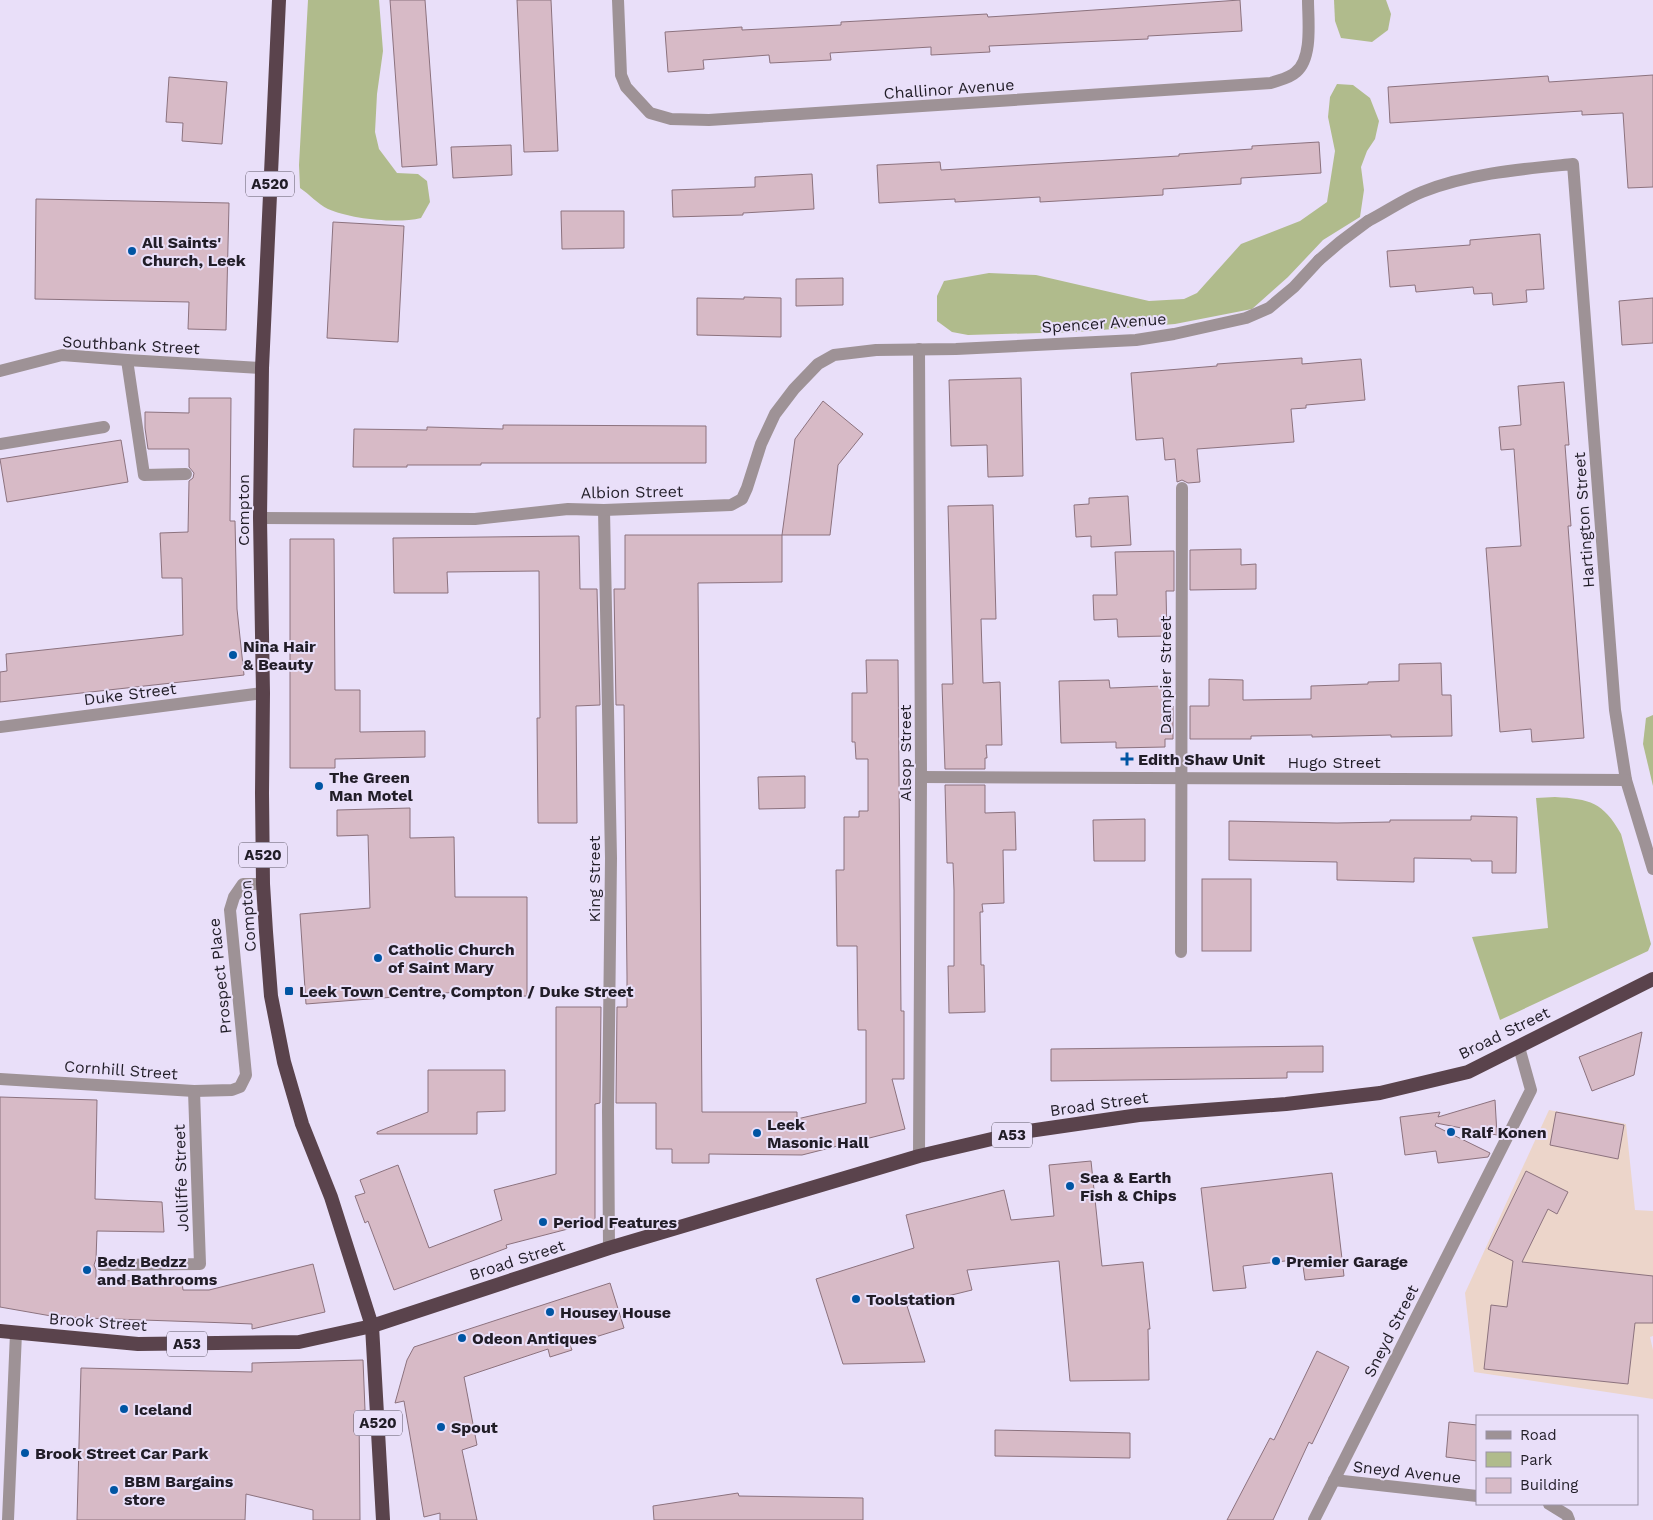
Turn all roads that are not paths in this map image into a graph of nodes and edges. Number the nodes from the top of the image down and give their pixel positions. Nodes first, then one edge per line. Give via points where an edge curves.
1 (279, 0) edge
2 (618, 0) edge
3 (1308, 0) edge
4 (1573, 164) joint
5 (919, 349) junction
6 (127, 360) junction
7 (262, 368) junction
8 (0, 371) edge
9 (104, 427) dead end
10 (0, 444) edge
11 (186, 474) dead end
12 (1182, 488) dead end
13 (604, 510) junction
14 (260, 518) junction
15 (263, 693) junction
16 (0, 727) edge
17 (921, 777) junction
18 (1182, 778) junction
19 (1626, 780) junction
20 (1653, 869) edge
21 (263, 884) junction
22 (1181, 952) dead end
23 (1653, 979) edge
24 (1519, 1047) junction
25 (0, 1079) edge
26 (240, 1087) joint
27 (194, 1091) junction
28 (919, 1156) junction
29 (609, 1248) junction
30 (102, 1265) dead end
31 (372, 1326) junction
32 (0, 1331) edge
33 (16, 1333) junction
34 (1334, 1480) junction
35 (1476, 1496) edge
36 (1551, 1505) edge
37 (8, 1520) edge
38 (383, 1520) edge
39 (1314, 1520) edge
40 (1569, 1520) edge

1 - 7 highway, A520
2 - 3 street, Challinor Avenue via 621,75 626,87 650,113 671,119 709,120 1271,83 1296,72 1301,64 1308,47
4 - 5 street, Spencer Avenue via 1520,169 1451,182 1421,193 1368,221 1319,260 1294,287 1268,308 1246,318 1136,340
4 - 19 street, Hartington Street via 1615,710
5 - 13 street, Albion Street via 834,355 818,364 775,414 742,499 731,505
5 - 17 street, Alsop Street
6 - 7 street, Southbank Street
6 - 8 street, Southbank Street via 62,355
6 - 11 street via 144,474
7 - 14 highway, Compton / A520
9 - 10 street
12 - 18 street, Dampier Street
13 - 14 street, Albion Street via 568,509 475,518
13 - 29 street, King Street via 611,858
14 - 15 highway, Compton / A520
15 - 16 street, Duke Street
15 - 21 highway, Compton / A520
17 - 18 street, Hugo Street
17 - 28 street, Alsop Street
18 - 19 street, Hugo Street
18 - 22 street, Dampier Street
19 - 20 street, Hartington Street
21 - 26 street, Prospect Place via 243,884 230,910 246,1075
21 - 31 highway, Compton / A520 via 271,996 284,1062 302,1124 331,1197
23 - 24 highway, Broad Street / A53
24 - 28 highway, Broad Street / A53 via 1468,1072 1380,1092 1286,1104 1139,1115 1022,1132
24 - 34 street, Sneyd Street via 1531,1090
25 - 27 street, Cornhill Street
26 - 27 street, Cornhill Street
27 - 30 street, Jolliffe Street via 200,1264
28 - 29 highway, Broad Street / A53
29 - 31 highway, Broad Street / A53
31 - 33 highway, Brook Street / A53 via 299,1342 223,1344 138,1344
31 - 38 highway, A520
32 - 33 highway, Brook Street / A53
33 - 37 street
34 - 35 street, Sneyd Avenue
34 - 39 street, Sneyd Street
36 - 40 street via 1567,1515

